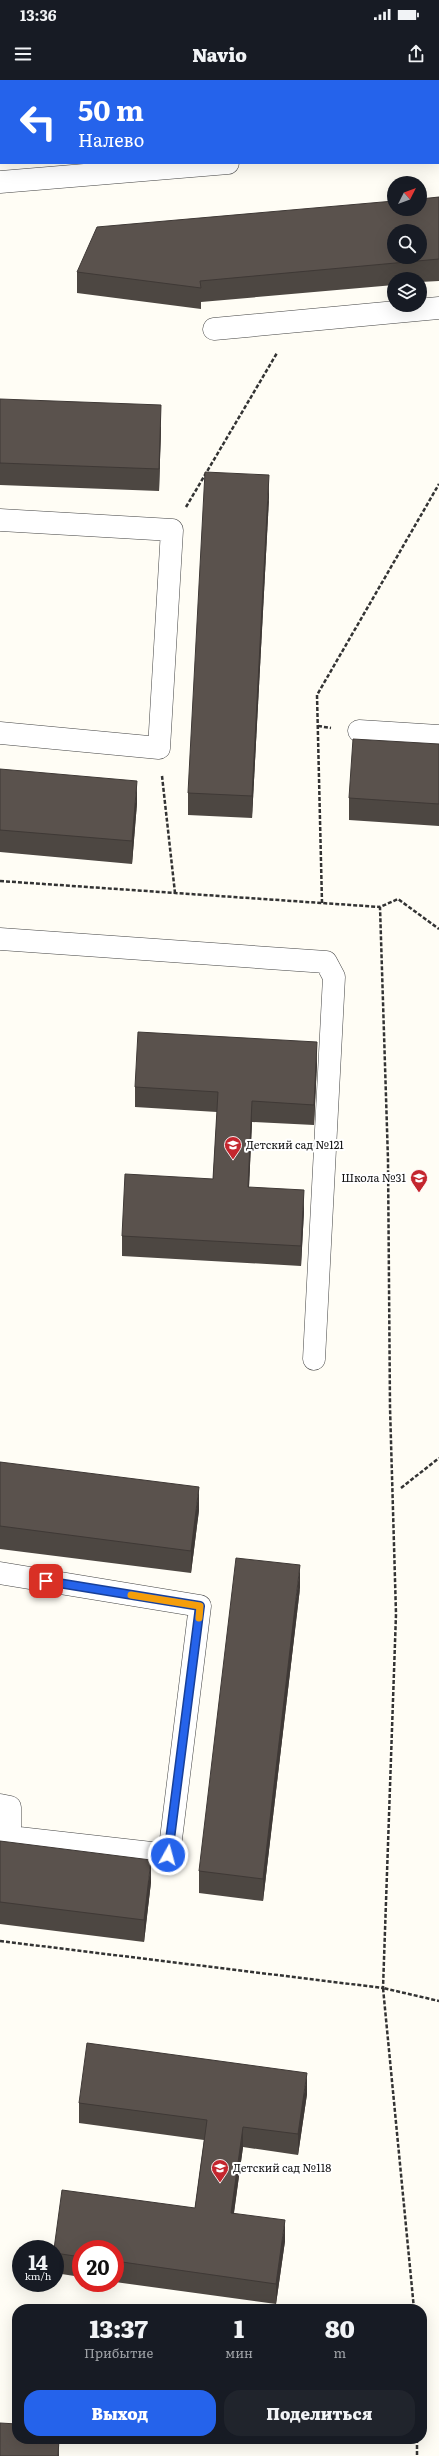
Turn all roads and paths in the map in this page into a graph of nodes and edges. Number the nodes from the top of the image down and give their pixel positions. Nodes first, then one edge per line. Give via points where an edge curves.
1 (216, 164) edge
2 (0, 182) edge
3 (439, 308) edge
4 (295, 321) junction
5 (214, 329) dead end
6 (439, 484) edge
7 (0, 520) edge
8 (172, 530) junction
9 (358, 731) dead end
10 (0, 733) edge
11 (439, 736) edge
12 (159, 748) junction
13 (0, 881) edge
14 (175, 893) junction
15 (322, 903) junction
16 (380, 907) junction
17 (439, 929) edge
18 (0, 939) edge
19 (314, 1359) dead end
20 (439, 1458) edge
21 (401, 1488) dead end
22 (0, 1573) edge
23 (0, 1805) edge
24 (0, 1941) edge
25 (383, 1988) junction
26 (439, 2001) edge
27 (414, 2304) edge
28 (417, 2444) edge
29 (417, 2456) edge

1 - 2 street
3 - 4 street
4 - 5 street
4 - 8 path
6 - 15 path via 317,696
7 - 8 street
8 - 12 street
9 - 11 street
10 - 12 street
12 - 14 path
13 - 14 path
14 - 15 path
15 - 16 path
16 - 17 path via 398,899
16 - 25 path via 388,1160 390,1407 396,1614
18 - 19 street via 326,962 334,977
20 - 21 path
22 - 23 street via 200,1606 168,1855 10,1837 10,1807
24 - 25 path
25 - 26 path
25 - 27 path
28 - 29 path

